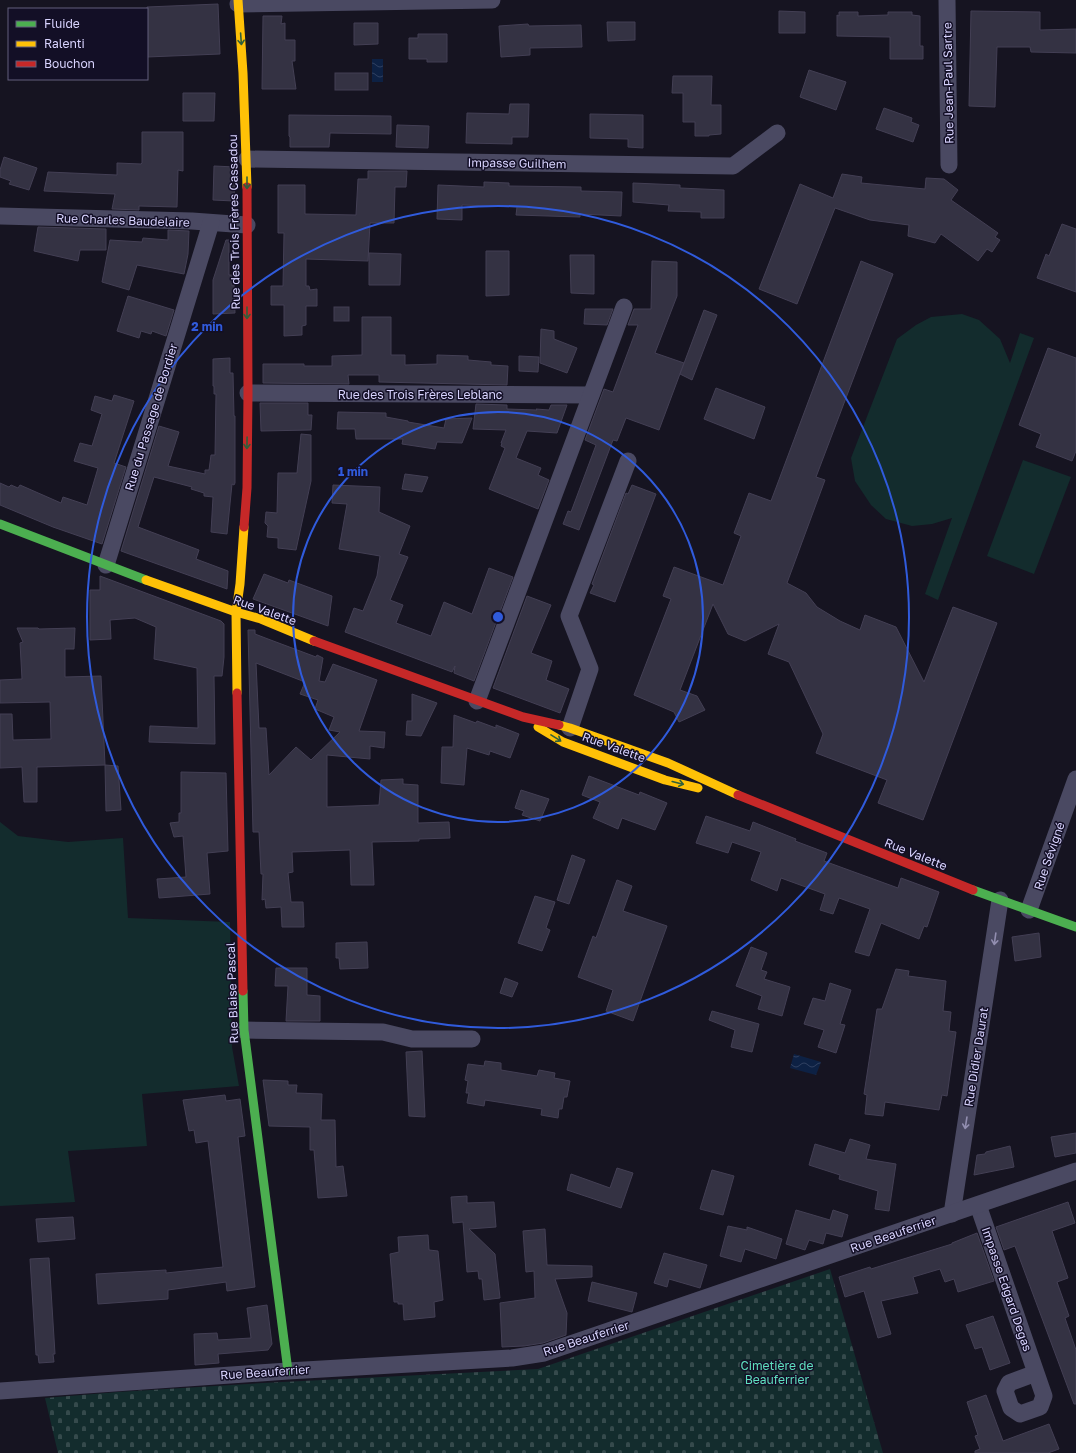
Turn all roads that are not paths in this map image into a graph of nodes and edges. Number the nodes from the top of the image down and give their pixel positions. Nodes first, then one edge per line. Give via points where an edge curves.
1 (492, 0) edge
2 (948, 0) edge
3 (238, 2) edge
4 (777, 133) dead end
5 (247, 159) junction
6 (949, 165) dead end
7 (0, 216) edge
8 (211, 223) junction
9 (247, 225) junction
10 (624, 307) dead end
11 (248, 393) junction
12 (591, 395) junction
13 (628, 461) dead end
14 (0, 524) edge
15 (106, 565) junction
16 (236, 612) junction
17 (477, 701) junction
18 (523, 717) junction
19 (570, 728) junction
20 (1076, 779) edge
21 (748, 800) junction
22 (1000, 900) junction
23 (1029, 910) junction
24 (1076, 927) edge
25 (244, 1030) junction
26 (472, 1039) dead end
27 (1076, 1171) edge
28 (978, 1205) junction
29 (952, 1214) junction
30 (288, 1371) junction
31 (1036, 1373) dead end
32 (0, 1391) edge

1 - 3 street
2 - 6 street, Rue Jean-Paul Sartre
3 -> 5 main road, Rue des Trois Frères Cassadou
4 - 5 street, Impasse Guilhem via 733,166
5 -> 9 main road, Rue des Trois Frères Cassadou
7 - 8 street, Rue Charles Baudelaire
8 - 9 street, Rue Charles Baudelaire
8 - 15 street, Rue du Passage de Bordier
9 -> 11 main road, Rue des Trois Frères Cassadou
10 - 12 street
11 - 12 street, Rue des Trois Frères Leblanc
11 -> 16 main road, Rue des Trois Frères Cassadou via 247,488
12 - 17 street
13 - 19 street via 569,616 590,669
14 - 15 main road, Rue Valette
15 - 16 main road, Rue Valette
16 - 17 main road, Rue Valette via 261,619 329,647
16 - 25 main road, Rue Blaise Pascal
17 - 18 main road, Rue Valette
18 - 19 main road, Rue Valette
18 -> 21 main road, Rue Valette via 563,742 665,780
19 - 21 main road, Rue Valette via 668,764
20 - 23 street, Rue Sévigné
21 - 22 main road, Rue Valette
22 - 23 main road, Rue Valette
22 -> 29 street, Rue Didier Daurat
23 - 24 main road, Rue Valette
25 - 26 street via 383,1032 412,1039
25 - 30 main road, Rue Blaise Pascal
27 - 28 street, Rue Beauferrier
28 - 29 street, Rue Beauferrier
28 - 31 street, Impasse Edgard Degas
29 - 30 street, Rue Beauferrier via 544,1353 512,1358
30 - 32 street, Rue Beauferrier

